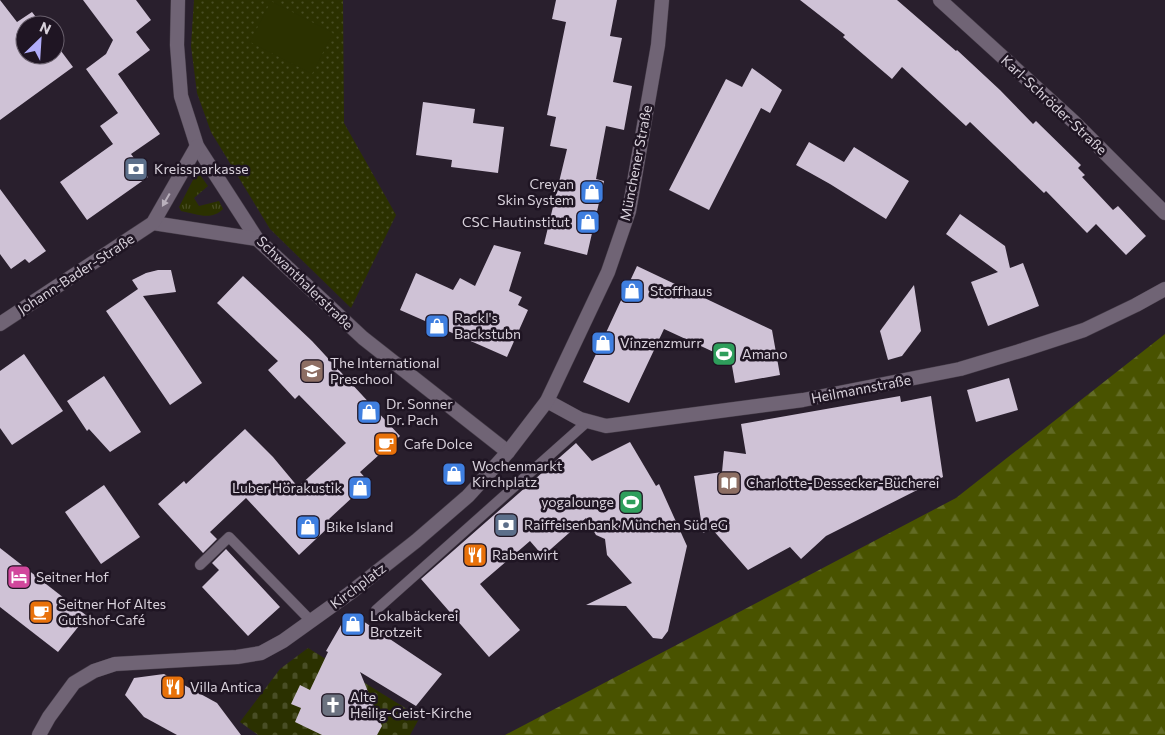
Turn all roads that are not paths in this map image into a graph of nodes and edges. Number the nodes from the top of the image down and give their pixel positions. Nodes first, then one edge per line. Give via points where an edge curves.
1 (178, 0) edge
2 (662, 0) edge
3 (940, 0) edge
4 (197, 146) junction
5 (1165, 213) edge
6 (153, 224) junction
7 (256, 239) junction
8 (1165, 289) edge
9 (0, 324) edge
10 (547, 401) junction
11 (588, 421) junction
12 (508, 452) junction
13 (200, 565) dead end
14 (376, 610) dead end
15 (311, 621) junction
16 (39, 735) edge

1 - 4 street, Schwanthalerstraße via 181,96
2 - 10 street, Münchener Straße via 658,46 629,211 608,272
3 - 5 street, Karl-Schröder-Straße via 1074,122
4 -> 6 street, Johann-Bader-Straße
4 - 7 street, Schwanthalerstraße
6 - 7 street
6 - 9 street, Johann-Bader-Straße
7 - 12 street, Schwanthalerstraße via 363,338
8 - 11 street, Heilmannstraße via 1084,330 960,369 803,400 606,426
10 - 11 street, Heilmannstraße
10 - 12 street, Kirchplatz
11 - 14 lane
12 - 15 street, Kirchplatz via 468,496 416,541
13 - 15 lane via 229,537
15 - 16 street, Kirchplatz via 261,653 115,664 94,670 74,683

